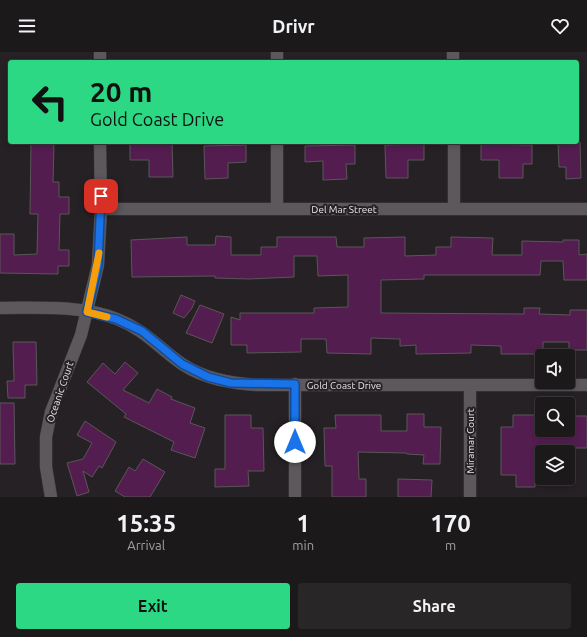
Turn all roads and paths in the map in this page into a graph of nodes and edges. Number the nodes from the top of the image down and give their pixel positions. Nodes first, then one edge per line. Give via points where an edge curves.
1 (100, 144) edge
2 (277, 144) edge
3 (454, 144) edge
4 (101, 209) junction
5 (277, 209) junction
6 (454, 209) junction
7 (587, 209) edge
8 (0, 308) edge
9 (87, 312) junction
10 (295, 384) junction
11 (470, 385) junction
12 (587, 385) edge
13 (51, 497) edge
14 (295, 497) edge
15 (470, 497) edge

1 - 4 street, Oceanic Court
2 - 5 street
3 - 6 street
4 - 5 street, Del Mar Street
4 - 9 street, Oceanic Court via 98,265
5 - 6 street, Del Mar Street
6 - 7 street, Del Mar Street
8 - 9 street, Gold Coast Drive via 50,308
9 - 10 street, Gold Coast Drive via 116,319 142,331 182,364 208,377 231,383
9 - 13 street, Oceanic Court via 81,335 51,412 46,437 46,467
10 - 11 street, Gold Coast Drive
10 - 14 street
11 - 12 street, Gold Coast Drive
11 - 15 street, Miramar Court

